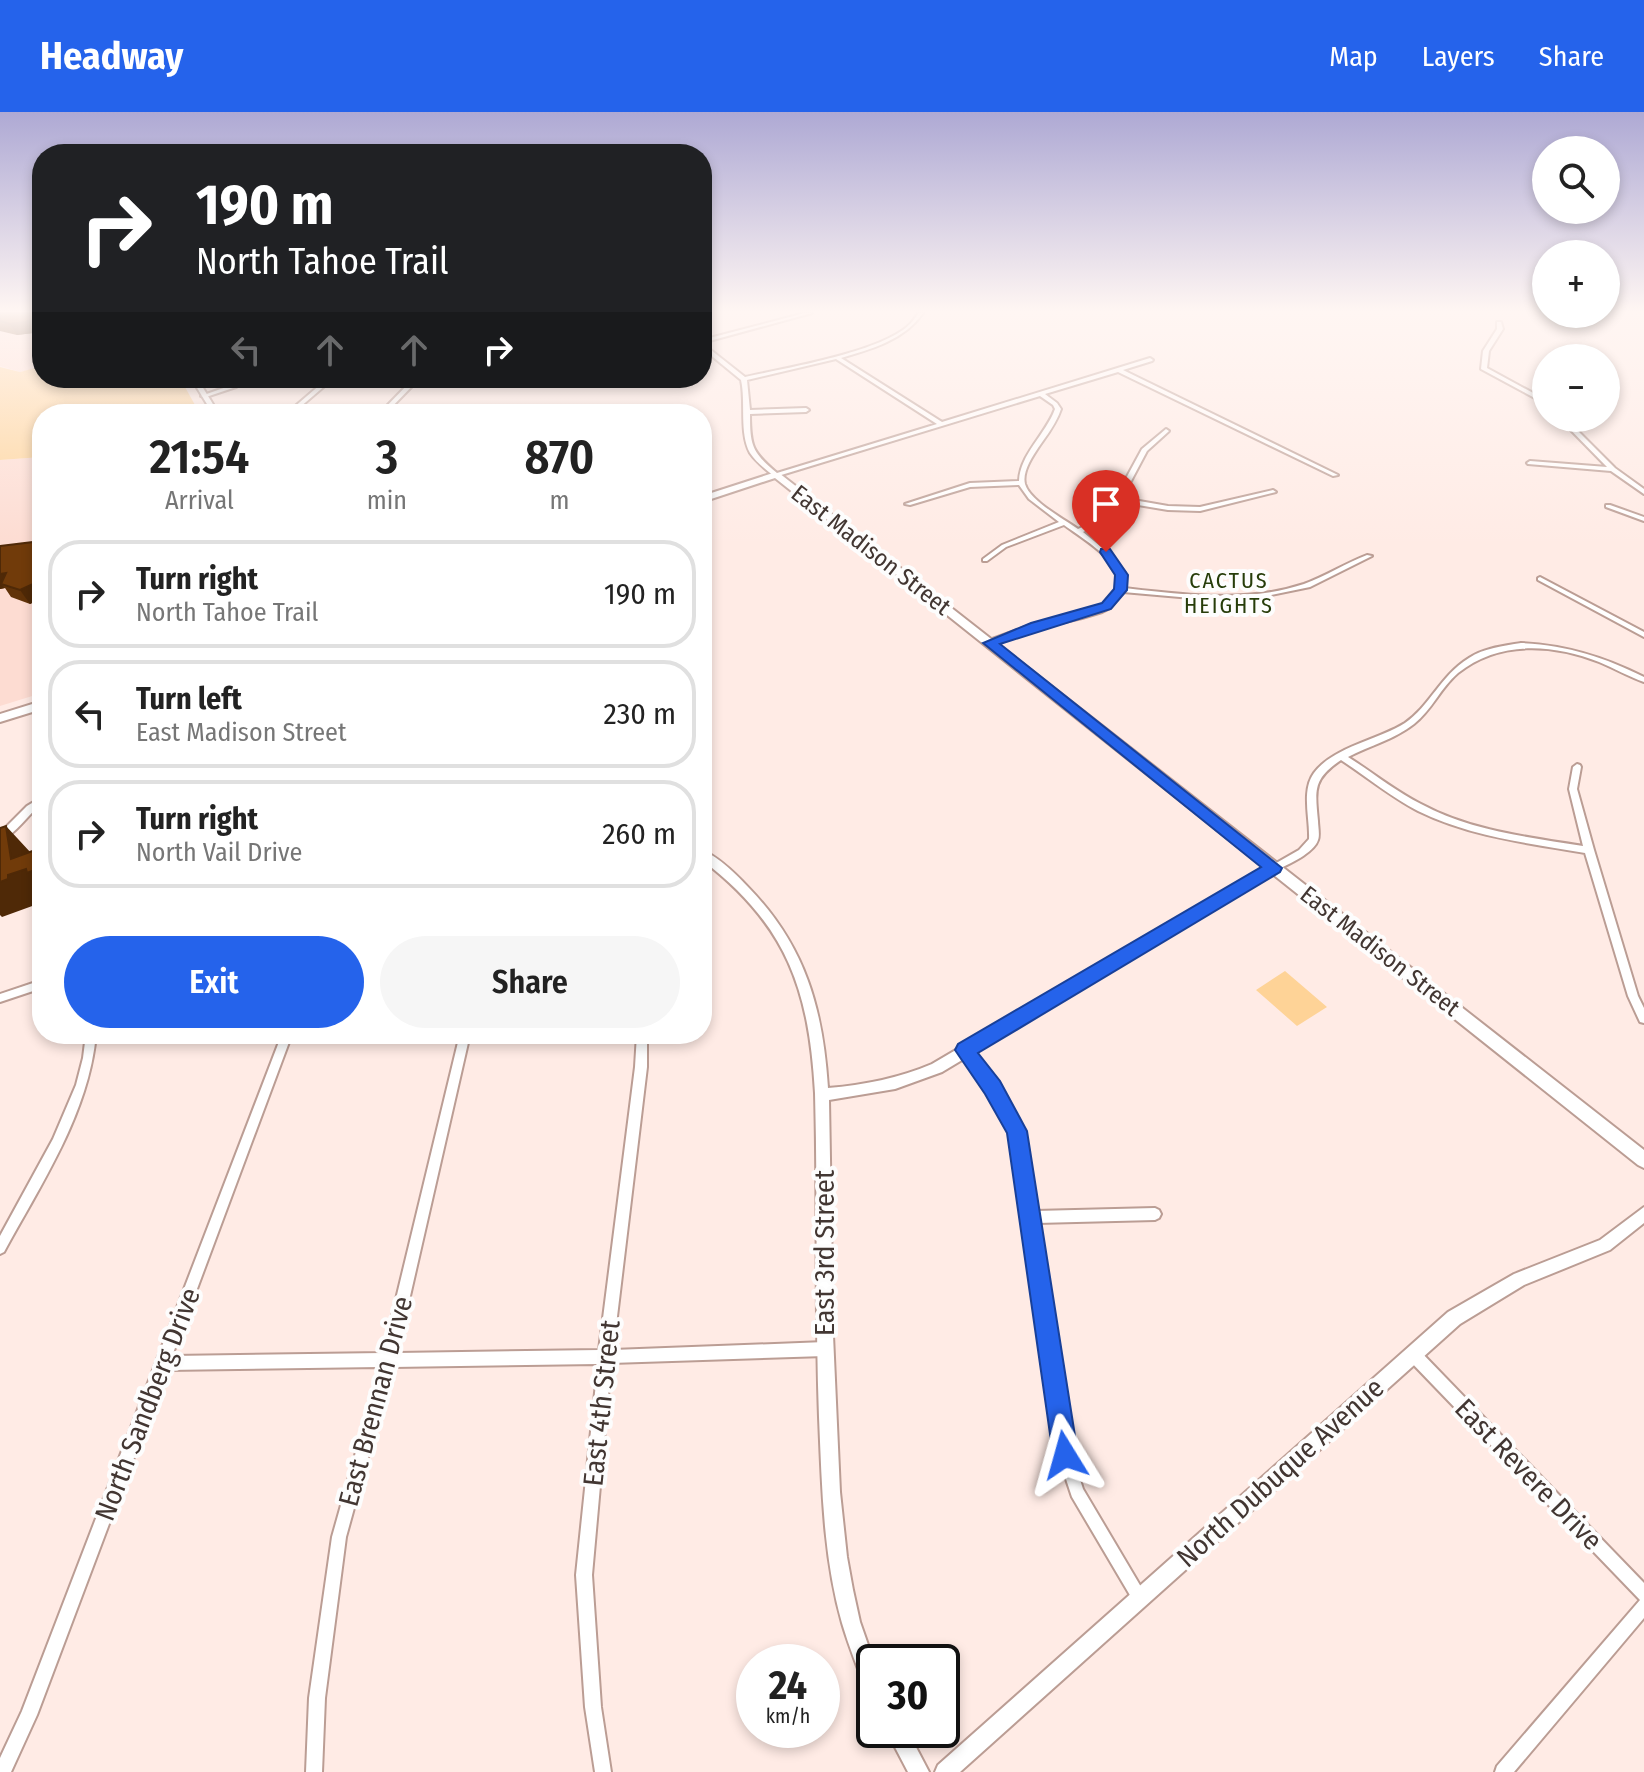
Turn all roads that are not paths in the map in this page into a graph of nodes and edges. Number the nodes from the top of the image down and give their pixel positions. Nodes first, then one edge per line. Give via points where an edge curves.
1 (201, 390) edge
2 (221, 390) edge
3 (316, 390) edge
4 (746, 390) edge
5 (888, 390) edge
6 (1052, 390) edge
7 (1161, 390) edge
8 (1041, 394) junction
9 (204, 396) junction
10 (209, 404) edge
11 (301, 404) edge
12 (806, 410) dead end
13 (750, 412) junction
14 (941, 424) junction
15 (1166, 431) dead end
16 (1576, 432) edge
17 (1530, 463) dead end
18 (1613, 469) junction
19 (776, 475) junction
20 (1335, 475) dead end
21 (1021, 483) junction
22 (1273, 492) dead end
23 (1644, 492) edge
24 (712, 496) edge
25 (1120, 500) junction
26 (908, 504) dead end
27 (1608, 506) dead end
28 (1644, 519) edge
29 (1063, 523) junction
30 (1078, 532) junction
31 (1369, 556) dead end
32 (985, 560) dead end
33 (1540, 579) dead end
34 (1121, 590) junction
35 (1644, 635) edge
36 (990, 643) junction
37 (1644, 680) edge
38 (32, 708) edge
39 (0, 718) edge
40 (1342, 757) junction
41 (1577, 767) dead end
42 (32, 806) edge
43 (0, 838) edge
44 (1589, 850) junction
45 (712, 861) edge
46 (1274, 868) junction
47 (32, 987) edge
48 (0, 998) edge
49 (1644, 1019) edge
50 (90, 1044) edge
51 (283, 1044) edge
52 (463, 1044) edge
53 (642, 1044) edge
54 (965, 1050) junction
55 (823, 1095) junction
56 (1644, 1160) edge
57 (1155, 1214) dead end
58 (1644, 1214) edge
59 (1032, 1217) junction
60 (5, 1230) edge
61 (0, 1248) edge
62 (825, 1349) junction
63 (1413, 1354) junction
64 (605, 1357) junction
65 (388, 1362) junction
66 (162, 1363) junction
67 (1644, 1594) edge
68 (1139, 1597) junction
69 (1644, 1606) edge
70 (859, 1644) edge
71 (906, 1748) edge
72 (2, 1772) edge
73 (314, 1772) edge
74 (603, 1772) edge
75 (919, 1772) edge
76 (945, 1772) edge
77 (1503, 1772) edge

1 - 9 street
2 - 9 street
3 - 11 street
4 - 13 street
5 - 14 street
6 - 8 street
7 - 20 street
8 - 14 street
8 - 21 street via 1055,404 1057,415 1029,459
9 - 10 street
12 - 13 street
13 - 19 street via 749,444
14 - 19 street
15 - 25 street via 1144,450
16 - 18 street
17 - 18 street
18 - 23 street
19 - 24 main road
19 - 36 main road, East Madison Street
21 - 26 street via 970,485
21 - 29 street via 1036,504
22 - 25 street via 1200,509
25 - 30 street via 1108,518
27 - 28 street
29 - 30 street
29 - 32 street via 1004,546
30 - 34 street via 1112,559 1121,575
31 - 34 street via 1304,586 1230,598
33 - 35 street
34 - 36 street via 1097,611
36 - 46 main road, East Madison Street
37 - 40 street via 1578,653 1524,646 1499,649 1452,674 1410,723
38 - 39 main road
40 - 44 street via 1403,799 1449,822
40 - 46 street via 1325,766 1313,785 1314,840
41 - 44 street via 1573,789
42 - 43 street
44 - 49 street
45 - 55 street, East 3rd Street via 769,919 790,955 809,1001
46 - 54 street
46 - 56 main road, East Madison Street
47 - 48 street
50 - 60 street via 74,1100
51 - 66 street, North Sandberg Drive
52 - 65 street, East Brennan Drive
53 - 64 street, East 4th Street
54 - 55 street via 909,1082
54 - 59 street via 1017,1131
55 - 62 street, East 3rd Street
57 - 59 street
58 - 63 street, North Dubuque Avenue via 1605,1245 1488,1295
59 - 68 street via 1065,1455 1077,1492
60 - 61 street
62 - 64 street
62 - 70 street, East 3rd Street via 836,1563
63 - 67 street, East Revere Drive
63 - 68 street, North Dubuque Avenue
64 - 65 street
64 - 74 street, East 4th Street via 584,1575
65 - 66 street
65 - 73 street, East Brennan Drive via 339,1537 319,1683
66 - 72 street, North Sandberg Drive via 29,1715
68 - 76 street, North Dubuque Avenue
69 - 77 street
71 - 75 street

